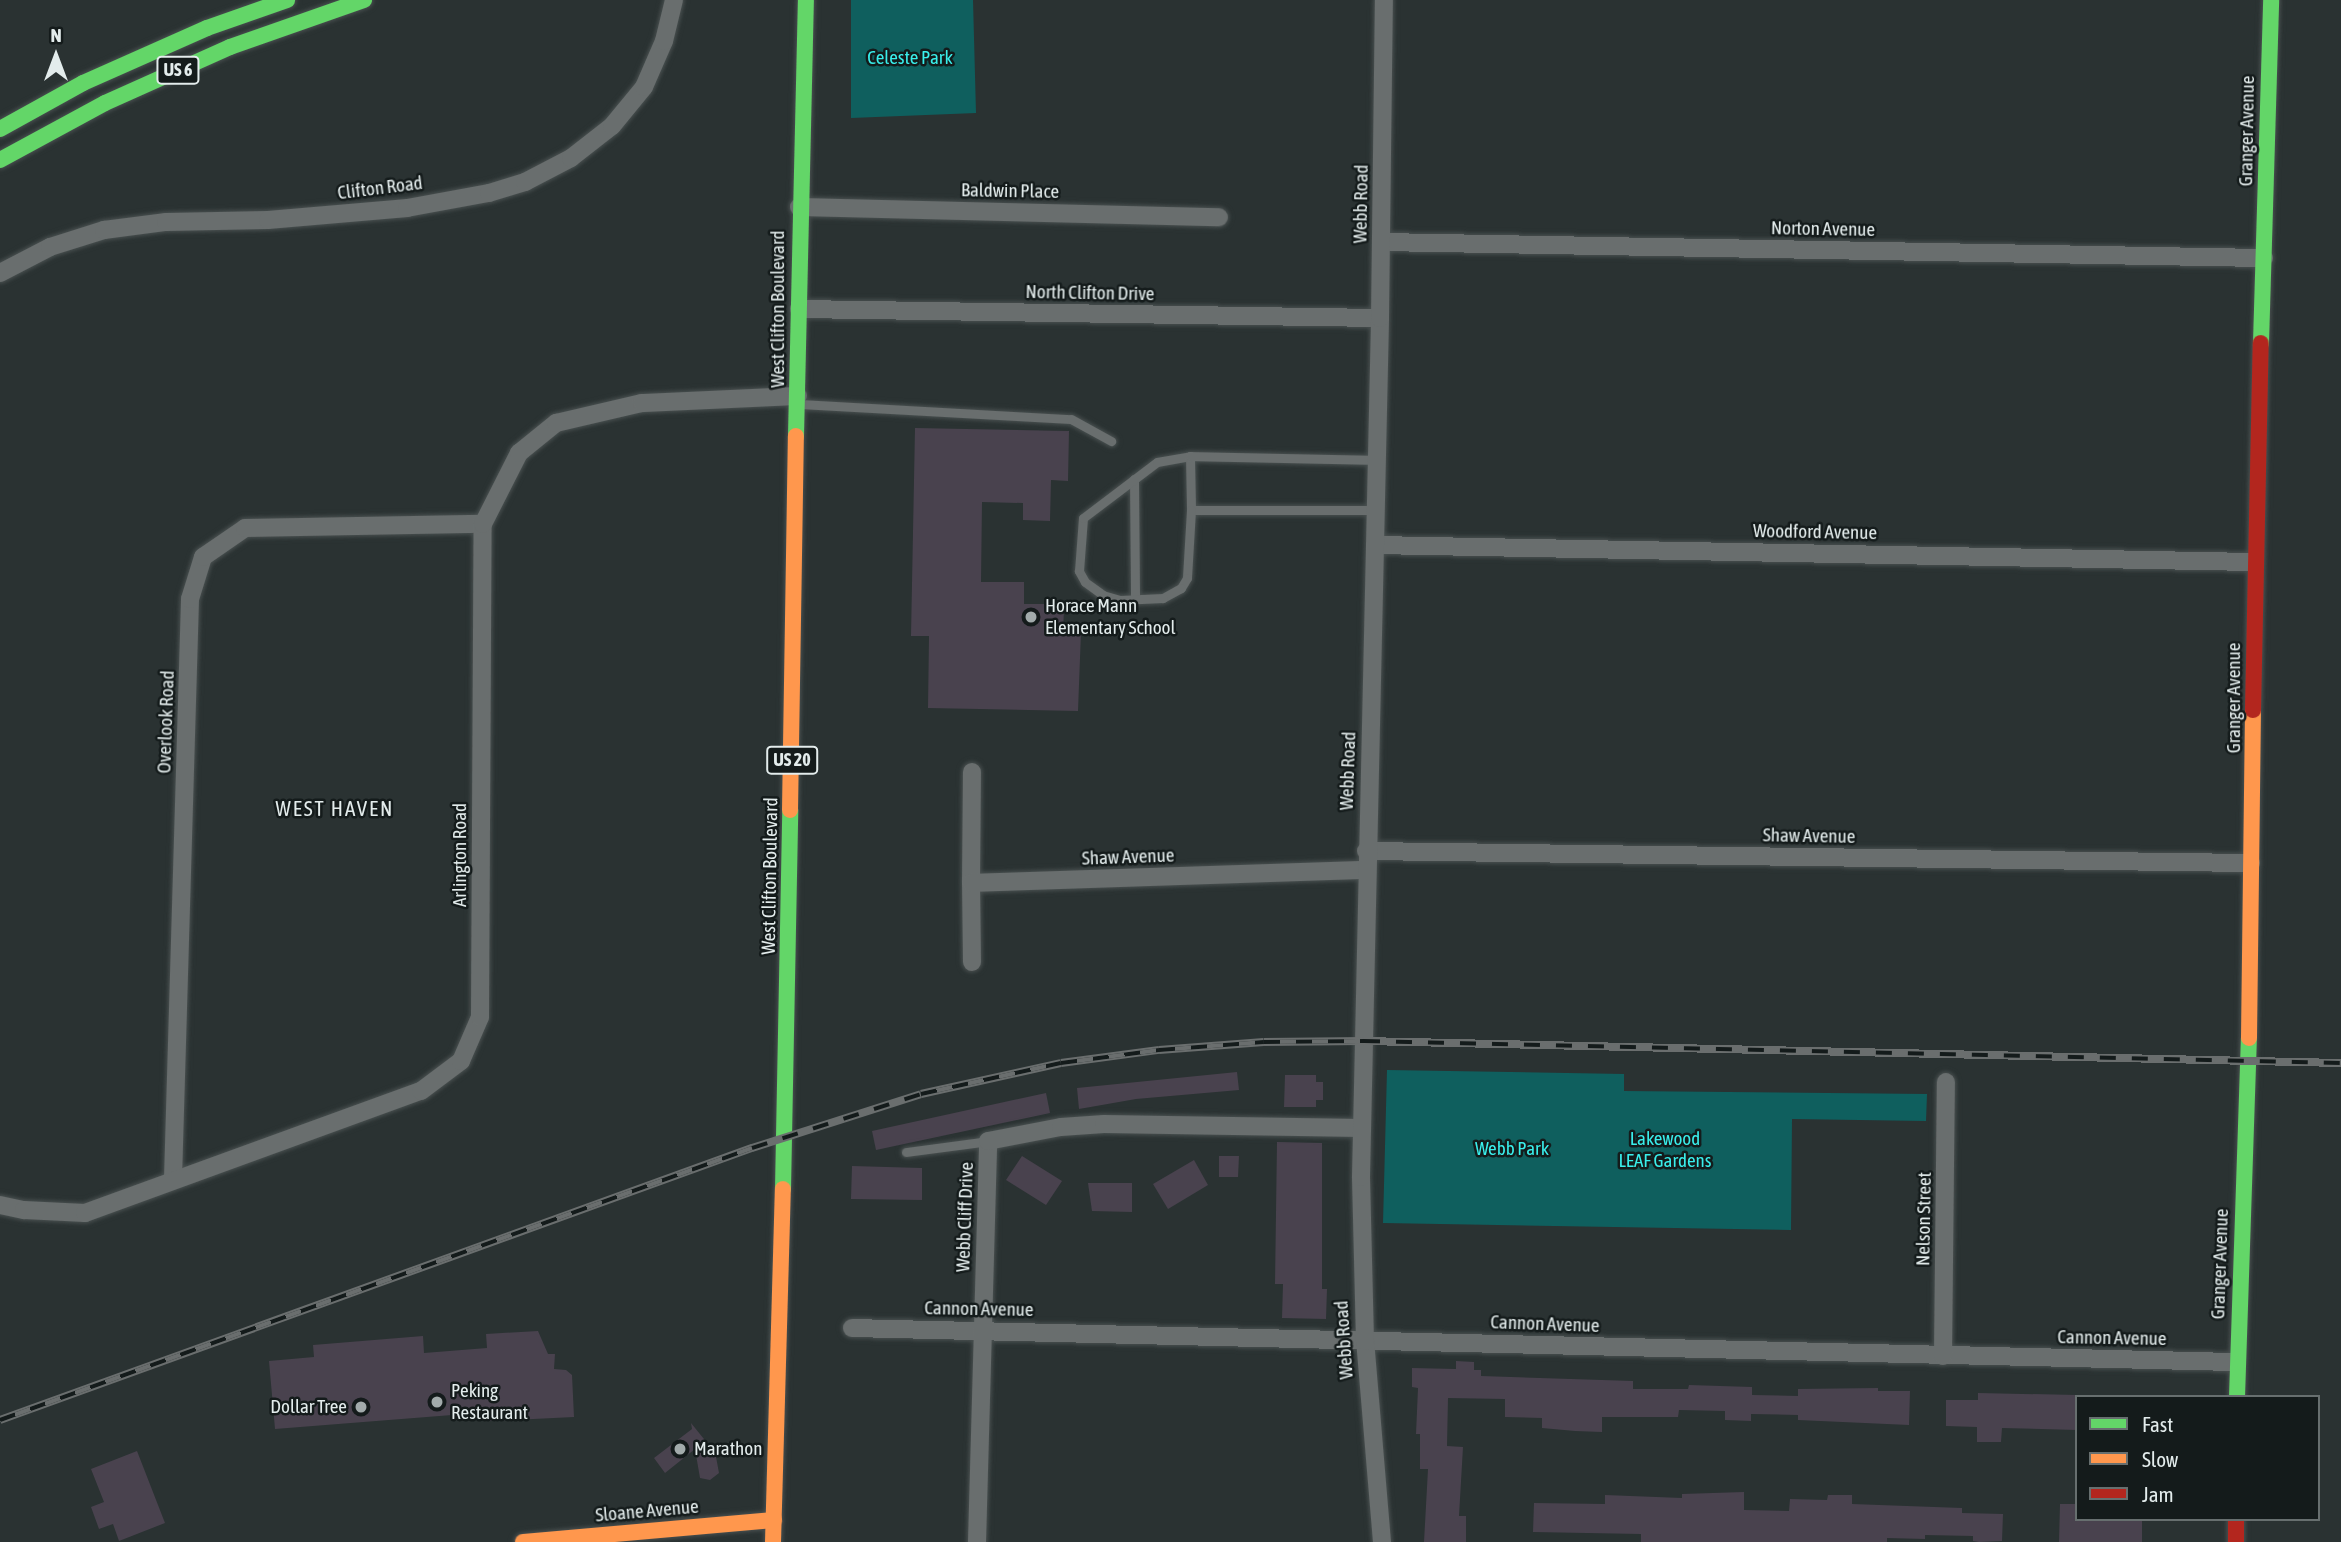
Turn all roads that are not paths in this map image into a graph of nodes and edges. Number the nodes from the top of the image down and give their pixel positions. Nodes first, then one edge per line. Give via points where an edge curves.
1 (288, 0) edge
2 (364, 0) edge
3 (674, 0) edge
4 (806, 0) edge
5 (1384, 0) edge
6 (2271, 0) edge
7 (0, 128) edge
8 (0, 160) edge
9 (799, 207) junction
10 (1219, 217) dead end
11 (1381, 242) junction
12 (2264, 258) junction
13 (0, 273) edge
14 (799, 309) junction
15 (1380, 318) junction
16 (798, 400) junction
17 (1111, 441) dead end
18 (1190, 456) junction
19 (1376, 460) junction
20 (1134, 479) junction
21 (1192, 510) junction
22 (1376, 510) junction
23 (483, 524) junction
24 (1375, 545) junction
25 (2255, 562) junction
26 (1135, 599) junction
27 (972, 772) dead end
28 (1366, 851) junction
29 (2251, 863) junction
30 (1367, 870) junction
31 (971, 883) junction
32 (972, 962) dead end
33 (1946, 1082) dead end
34 (1362, 1128) junction
35 (988, 1141) junction
36 (906, 1152) dead end
37 (173, 1179) junction
38 (0, 1205) edge
39 (852, 1328) dead end
40 (983, 1329) junction
41 (1364, 1341) junction
42 (1943, 1356) junction
43 (2237, 1362) junction
44 (2237, 1395) edge
45 (774, 1520) junction
46 (2236, 1521) edge
47 (523, 1542) edge
48 (773, 1542) edge
49 (977, 1542) edge
50 (1382, 1542) edge
51 (2236, 1542) edge

1 - 7 main road, US 6 via 207,28 83,83
2 - 8 main road, US 6 via 230,47 105,103
3 - 13 street, Clifton Road via 664,41 644,87 612,126 525,182 407,208 104,230 50,247
4 - 9 main road, West Clifton Boulevard / US 20
5 - 11 street, Webb Road
6 - 12 main road, Granger Avenue
9 - 10 street, Baldwin Place
9 - 14 main road, West Clifton Boulevard / US 20
11 - 12 street, Norton Avenue
11 - 15 street, Webb Road
12 - 25 main road, Granger Avenue
14 - 15 street, North Clifton Drive
14 - 16 main road, West Clifton Boulevard / US 20
15 - 19 street, Webb Road
16 - 17 lane via 1071,419
16 - 23 street, Arlington Road via 642,403 556,423 519,453
16 - 45 main road, West Clifton Boulevard / US 20 via 787,1101 776,1341
18 - 19 lane
18 - 20 lane via 1157,462
18 - 21 lane
19 - 22 street, Webb Road
20 - 26 lane
20 - 26 lane via 1083,518 1079,571 1102,595
21 - 22 lane
21 - 26 lane via 1187,578 1181,588 1163,598
22 - 24 street, Webb Road
23 - 37 street, Arlington Road via 480,1017 461,1061 421,1091
23 - 37 street, Overlook Road via 245,528 203,557 190,599
24 - 25 street, Woodford Avenue
24 - 28 street, Webb Road
25 - 29 main road, Granger Avenue
27 - 31 street
28 - 29 street, Shaw Avenue
28 - 30 street, Webb Road
29 - 43 main road, Granger Avenue via 2249,1077
30 - 31 street, Shaw Avenue
30 - 34 street, Webb Road
31 - 32 street
33 - 42 street, Nelson Street
34 - 35 street, Webb Cliff Drive via 1104,1124
34 - 41 street, Webb Road
35 - 36 lane
35 - 40 street, Webb Cliff Drive
37 - 38 street, Arlington Road via 85,1213
39 - 40 street, Cannon Avenue
40 - 41 street, Cannon Avenue
40 - 49 street, Webb Cliff Drive
41 - 42 street, Cannon Avenue
41 - 50 street, Webb Road
42 - 43 street, Cannon Avenue
43 - 44 main road, Granger Avenue
45 - 47 main road, Sloane Avenue
45 - 48 main road, West Clifton Boulevard
46 - 51 main road

